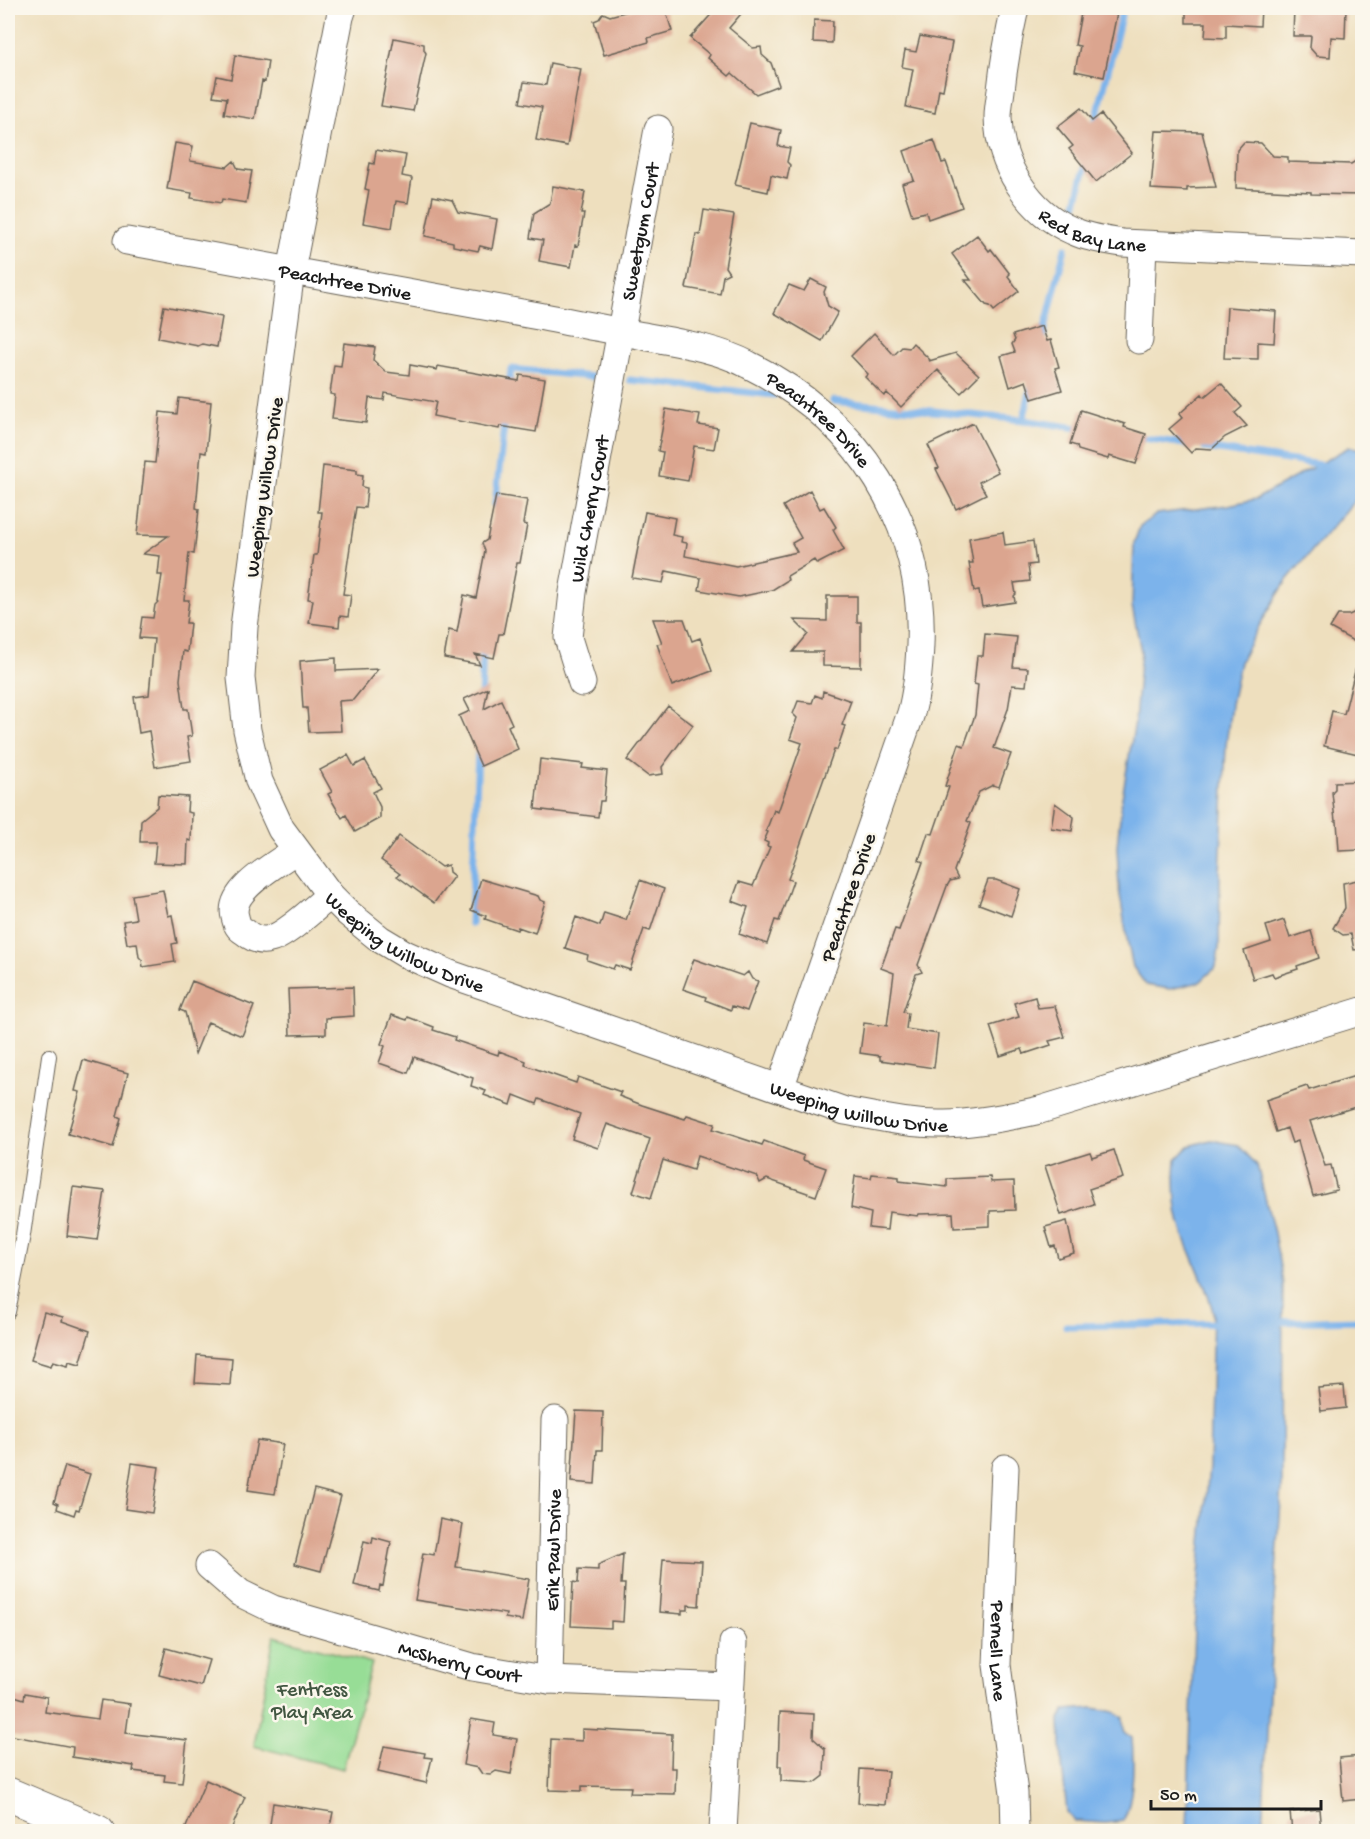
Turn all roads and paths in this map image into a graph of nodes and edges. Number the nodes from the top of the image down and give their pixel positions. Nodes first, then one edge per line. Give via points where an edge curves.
1 (343, 8) edge
2 (1015, 8) edge
3 (658, 129) dead end
4 (127, 242) dead end
5 (1143, 244) junction
6 (1362, 254) edge
7 (291, 271) junction
8 (620, 332) junction
9 (1139, 340) dead end
10 (582, 683) dead end
11 (296, 850) junction
12 (330, 895) junction
13 (1362, 1011) edge
14 (49, 1056) dead end
15 (780, 1088) junction
16 (8, 1312) edge
17 (555, 1420) dead end
18 (1005, 1468) dead end
19 (208, 1566) dead end
20 (733, 1643) dead end
21 (549, 1680) junction
22 (730, 1687) junction
23 (8, 1794) edge
24 (98, 1832) edge
25 (723, 1832) edge
26 (1015, 1832) edge

1 - 7 street, Weeping Willow Drive
2 - 5 street, Red Bay Lane via 998,117 1002,150 1015,180 1037,207 1072,231 1113,242
3 - 8 street, Sweetgum Court
4 - 7 street, Peachtree Drive
5 - 6 street, Red Bay Lane
5 - 9 street
7 - 8 street, Peachtree Drive
7 - 11 street, Weeping Willow Drive via 244,627 241,678 247,730 259,781 281,829
8 - 10 street, Wild Cherry Court via 570,615 568,638
8 - 15 street, Peachtree Drive via 677,342 746,363 786,384 817,408 844,434 895,508 915,570 921,628 915,700
11 - 12 street, Weeping Willow Drive
11 - 12 street via 239,894 233,909 238,928 254,939 270,939
12 - 15 street, Weeping Willow Drive via 380,939 450,974
13 - 15 street, Weeping Willow Drive via 1040,1110 990,1121 901,1121 845,1111
14 - 16 lane
17 - 21 street, Erik Paul Drive
18 - 26 street, Pernell Lane via 997,1665 1014,1793
19 - 21 street, McSherry Court via 240,1593 273,1609 435,1658
20 - 22 street
21 - 22 street, McSherry Court
22 - 25 street
23 - 24 street

